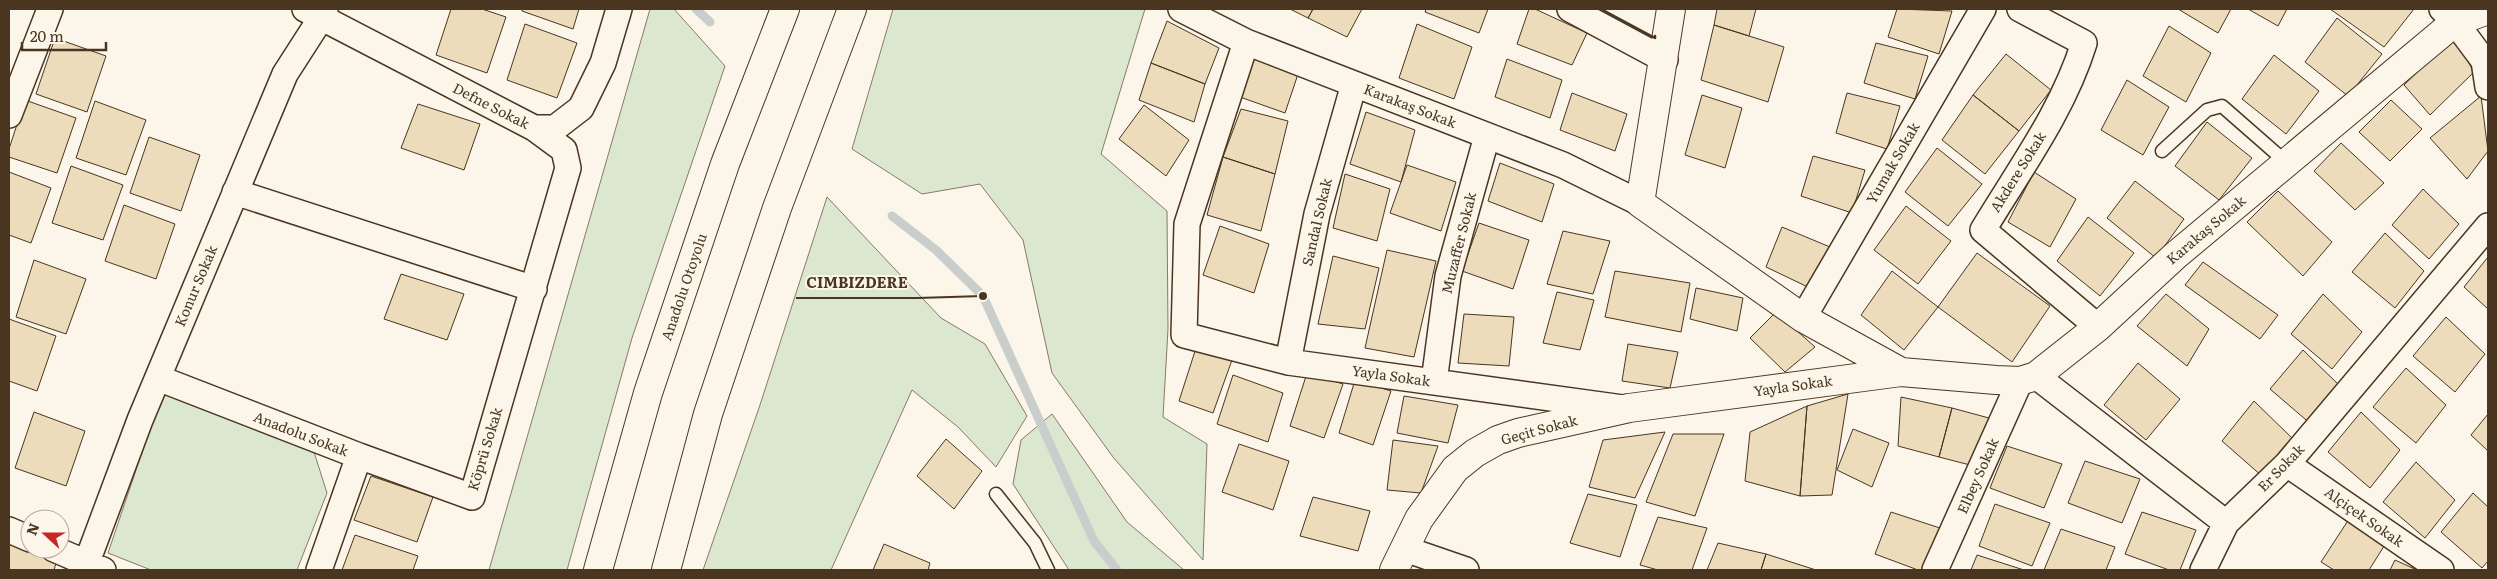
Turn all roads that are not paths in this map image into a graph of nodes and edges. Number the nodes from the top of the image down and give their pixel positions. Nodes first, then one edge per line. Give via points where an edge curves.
1 (50, 9) edge
2 (619, 9) edge
3 (785, 9) edge
4 (852, 9) edge
5 (1181, 9) edge
6 (1570, 9) edge
7 (1671, 9) edge
8 (1983, 9) edge
9 (2020, 9) edge
10 (2488, 10) edge
11 (317, 12) edge
12 (2448, 15) edge
13 (1246, 42) junction
14 (1664, 60) junction
15 (1354, 84) junction
16 (2488, 87) edge
17 (9, 115) edge
18 (534, 128) junction
19 (1487, 136) junction
20 (2162, 151) dead end
21 (2286, 162) junction
22 (235, 192) junction
23 (1640, 203) junction
24 (2488, 226) edge
25 (534, 289) junction
26 (1803, 318) junction
27 (2098, 326) junction
28 (1288, 362) junction
29 (1901, 372) junction
30 (158, 378) junction
31 (2028, 378) junction
32 (1434, 382) junction
33 (1629, 408) junction
34 (359, 456) junction
35 (2287, 464) junction
36 (996, 494) dead end
37 (2226, 523) junction
38 (70, 557) edge
39 (1399, 559) edge
40 (91, 568) edge
41 (319, 570) edge
42 (598, 570) edge
43 (666, 570) edge
44 (1048, 570) edge
45 (1466, 570) edge
46 (1935, 570) edge
47 (2203, 570) edge
48 (2441, 570) edge

1 - 17 street
2 - 18 street, Defne Sokak via 603,63 581,108 555,128
3 - 42 main road, Anadolu Otoyolu via 725,164 648,393
4 - 43 main road via 777,208 708,414
5 - 13 street, Karakaş Sokak
6 - 14 street
7 - 14 main road
8 - 26 street, Yumak Sokak
9 - 27 street, Akdere Sokak via 2084,43 2075,73 2052,118 1983,230
10 - 12 main road, Karakaş Sokak
11 - 18 street, Defne Sokak
11 - 22 street, Konur Sokak via 285,74
12 - 16 street via 2484,61
12 - 21 main road, Karakaş Sokak
13 - 15 street, Karakaş Sokak
13 - 28 street, Yayla Sokak via 1187,224 1184,335
14 - 23 main road
15 - 19 street, Karakaş Sokak
15 - 28 street, Sandal Sokak via 1317,214
18 - 25 street, Köprü Sokak via 564,150 568,168
19 - 23 street, Karakaş Sokak via 1563,165
19 - 32 street, Muzaffer Sokak via 1448,276
20 - 21 lane via 2207,110 2222,106
21 - 27 main road, Karakaş Sokak via 2176,254
22 - 25 street
22 - 30 street, Konur Sokak
23 - 26 main road
24 - 35 street, Er Sokak
25 - 34 street, Köprü Sokak via 472,497
26 - 29 main road
27 - 31 main road, Karakaş Sokak
28 - 32 street, Yayla Sokak
29 - 31 main road
29 - 33 main road, Yayla Sokak
30 - 34 street, Anadolu Sokak
30 - 40 street, Konur Sokak
31 - 37 street
31 - 46 street, Elbey Sokak
32 - 33 street, Yayla Sokak
33 - 39 main road, Geçit Sokak via 1518,433 1474,453 1455,469 1437,493
34 - 41 street, Anadolu Sokak
35 - 37 street, Er Sokak
35 - 48 street, Alçiçek Sokak
36 - 44 lane via 1035,543
37 - 47 street, Er Sokak
38 - 40 street
39 - 45 street

